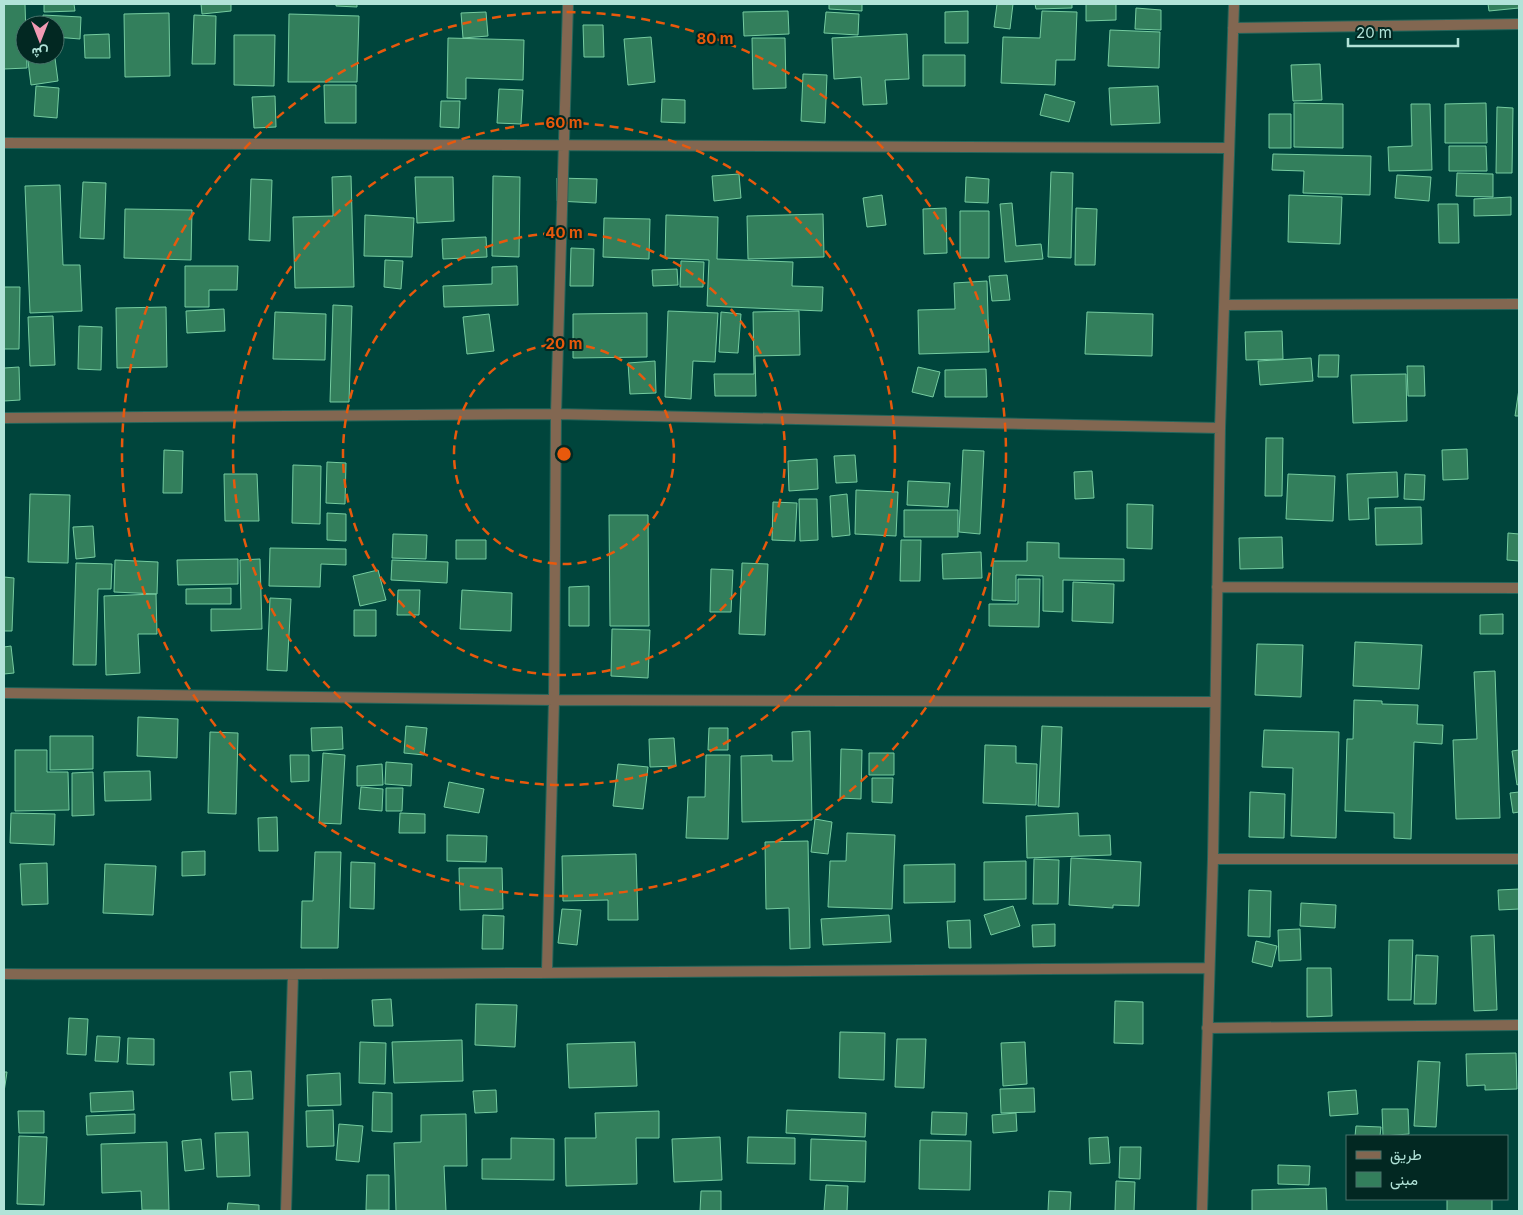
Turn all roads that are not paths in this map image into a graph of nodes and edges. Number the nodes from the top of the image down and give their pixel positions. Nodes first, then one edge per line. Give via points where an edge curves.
1 (568, 4) edge
2 (1234, 4) edge
3 (1519, 24) edge
4 (1233, 28) junction
5 (4, 143) edge
6 (564, 145) junction
7 (1227, 148) junction
8 (1519, 304) edge
9 (1224, 305) junction
10 (556, 414) junction
11 (4, 418) edge
12 (1220, 428) junction
13 (1217, 587) junction
14 (1519, 588) edge
15 (4, 693) edge
16 (554, 700) junction
17 (1214, 702) junction
18 (1213, 859) junction
19 (1519, 859) edge
20 (1208, 968) junction
21 (547, 971) junction
22 (4, 974) edge
23 (294, 975) junction
24 (1519, 1025) edge
25 (1207, 1028) junction
26 (286, 1211) edge
27 (1202, 1211) edge

1 - 6 street
2 - 4 street
3 - 4 street
4 - 7 street
5 - 6 street
6 - 7 street
6 - 10 street
7 - 9 street
8 - 9 street
9 - 12 street
10 - 11 street
10 - 12 street
10 - 16 street
12 - 13 street
13 - 14 street
13 - 17 street
15 - 16 street
16 - 17 street
16 - 21 street
17 - 18 street
18 - 19 street
18 - 20 street
20 - 21 street
20 - 25 street
21 - 23 street
22 - 23 street
23 - 26 street
24 - 25 street
25 - 27 street

